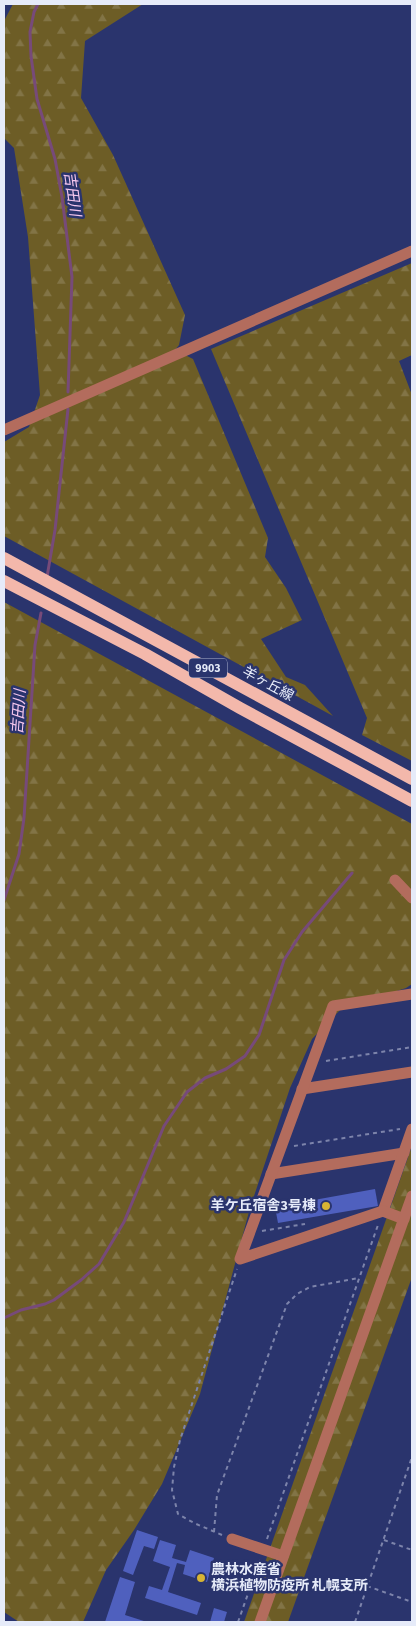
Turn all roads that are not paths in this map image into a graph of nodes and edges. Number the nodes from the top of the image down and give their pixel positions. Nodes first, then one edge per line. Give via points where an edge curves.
1 (412, 252) edge
2 (4, 430) edge
3 (4, 558) edge
4 (4, 581) edge
5 (412, 779) edge
6 (412, 801) edge
7 (395, 880) dead end
8 (412, 898) edge
9 (412, 994) edge
10 (412, 1072) edge
11 (302, 1089) junction
12 (408, 1129) edge
13 (404, 1153) dead end
14 (271, 1174) junction
15 (412, 1196) edge
16 (383, 1211) junction
17 (404, 1219) junction
18 (232, 1539) road end
19 (283, 1556) junction
20 (260, 1622) edge

1 - 2 lane
3 - 5 main road, 羊ヶ丘線 / 9903
4 - 6 main road, 9903 via 145,654
7 - 8 lane
9 - 11 lane via 333,1006
10 - 11 lane
11 - 14 lane
12 - 16 lane
13 - 14 lane
14 - 16 lane via 240,1260
15 - 17 lane
16 - 17 lane
17 - 19 lane
18 - 19 lane
19 - 20 lane

